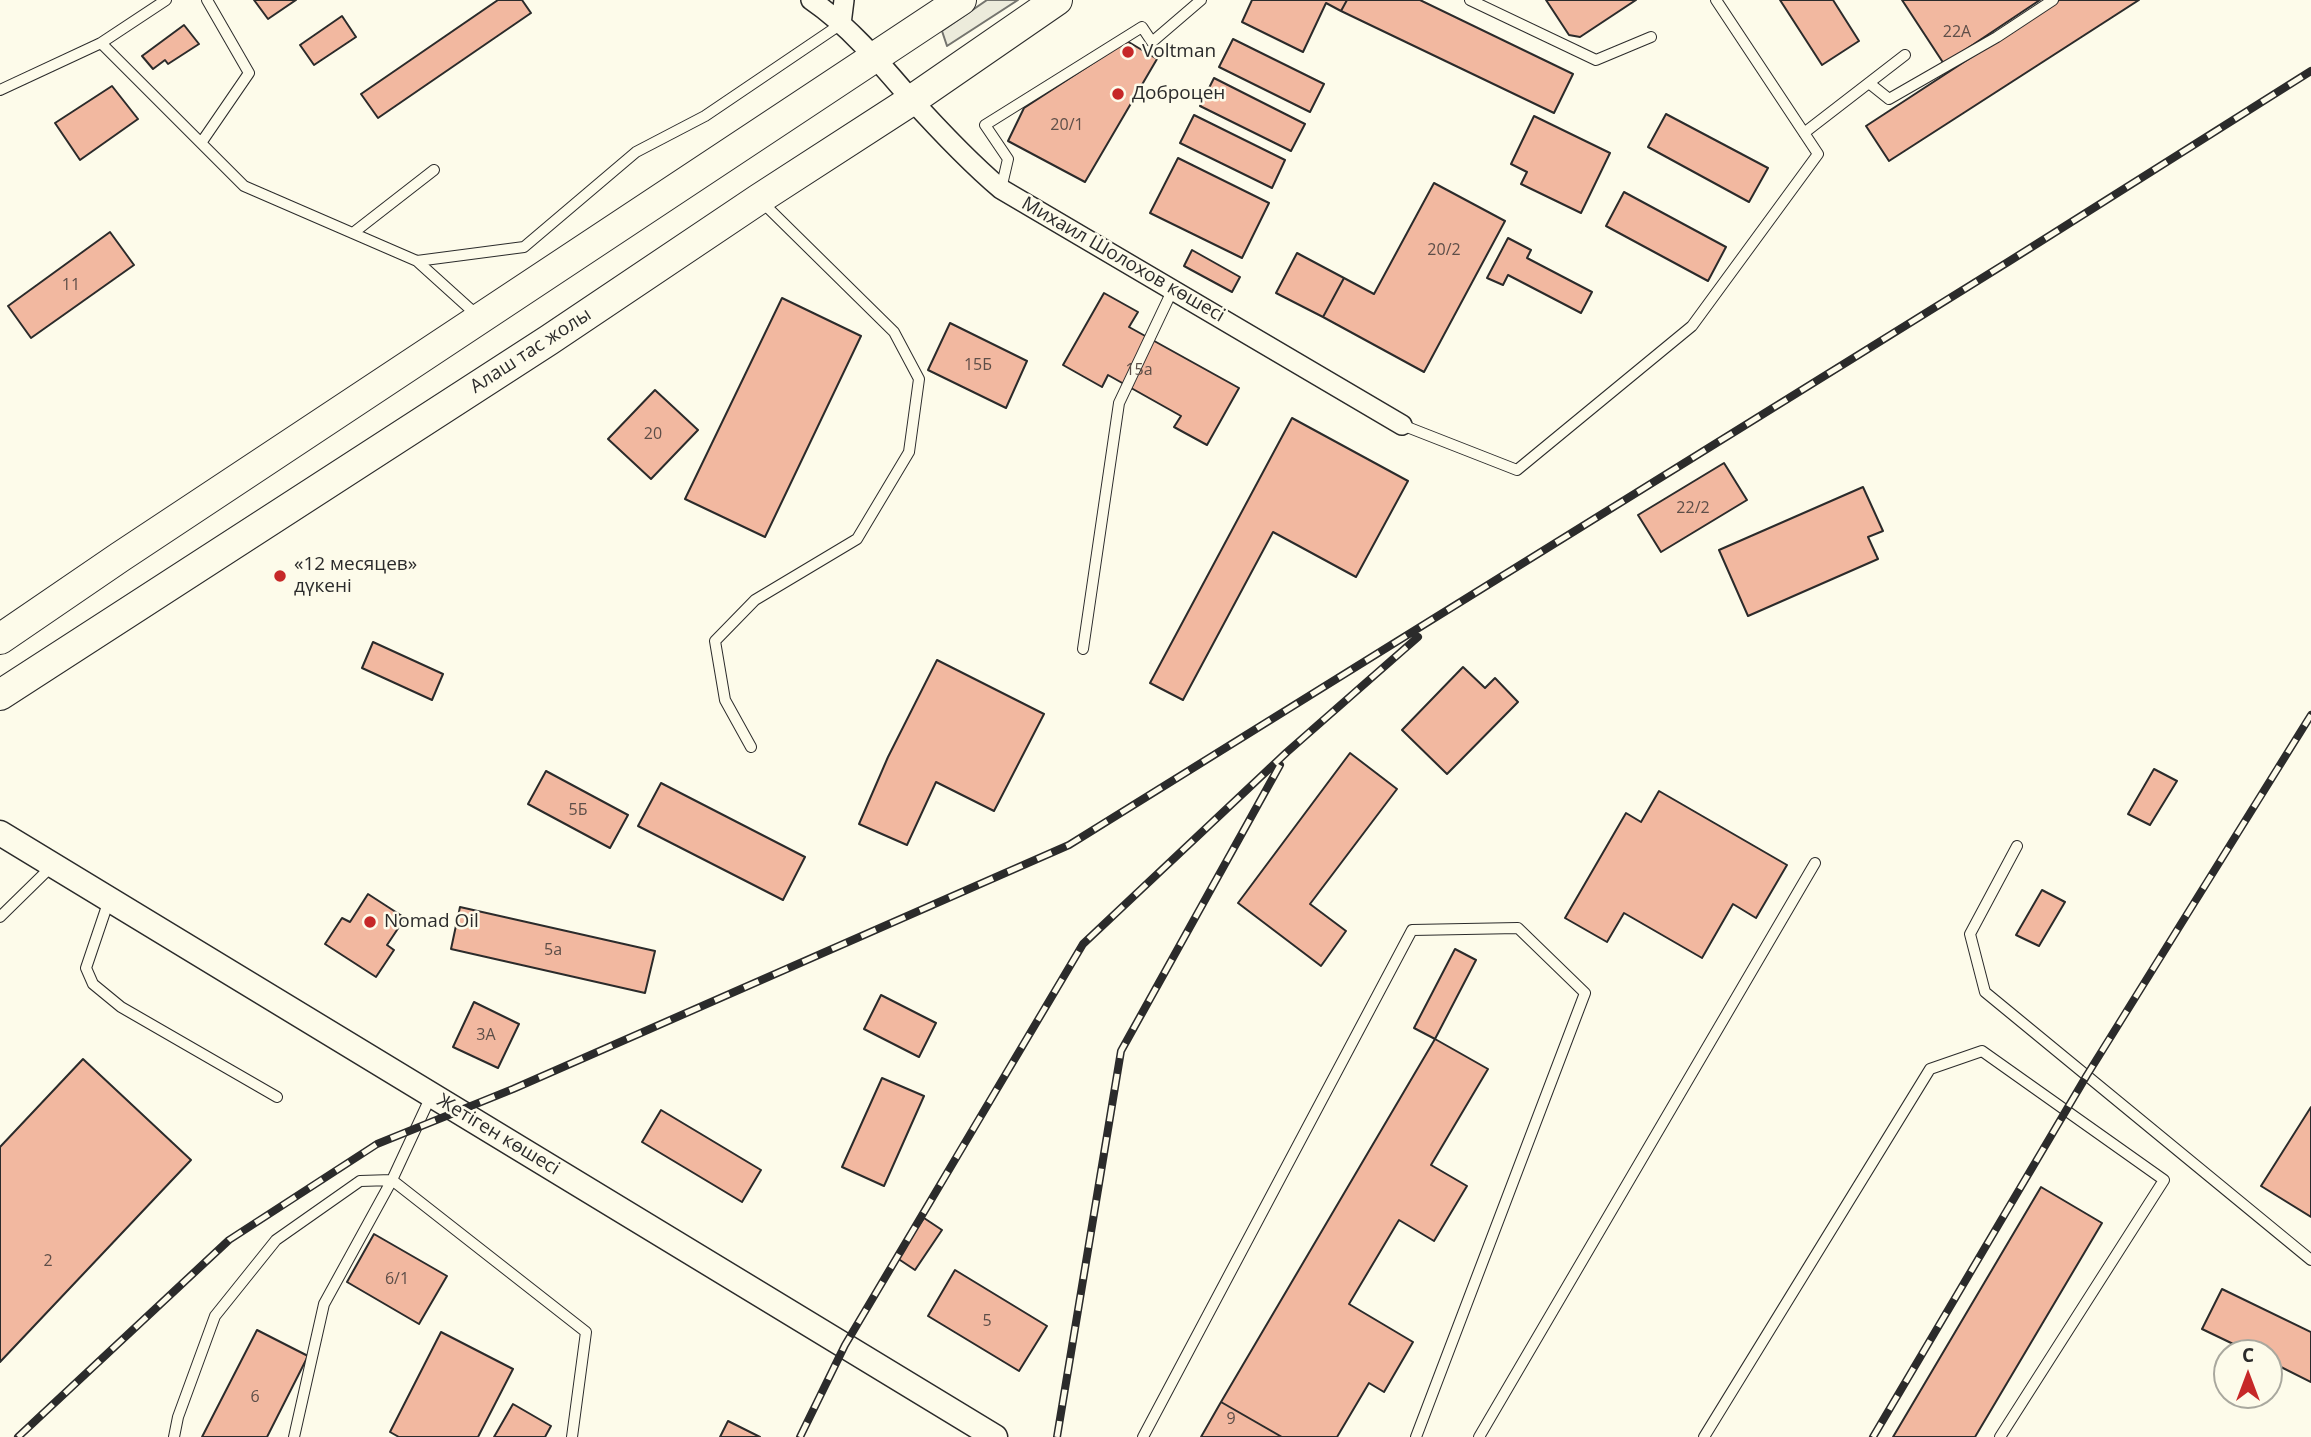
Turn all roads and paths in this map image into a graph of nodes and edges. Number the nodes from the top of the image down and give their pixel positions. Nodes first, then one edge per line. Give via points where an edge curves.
1 (166, 0) edge
2 (207, 0) edge
3 (811, 0) edge
4 (845, 0) edge
5 (961, 0) edge
6 (1057, 0) edge
7 (1201, 0) edge
8 (1470, 0) edge
9 (1716, 0) edge
10 (2053, 0) edge
11 (841, 24) junction
12 (1651, 37) dead end
13 (101, 43) junction
14 (1905, 55) dead end
15 (875, 58) junction
16 (1869, 83) junction
17 (0, 90) edge
18 (912, 100) junction
19 (1804, 133) junction
20 (201, 143) junction
21 (434, 170) dead end
22 (1001, 189) junction
23 (759, 199) junction
24 (353, 233) junction
25 (417, 261) junction
26 (1173, 288) junction
27 (482, 320) junction
28 (1402, 425) joint
29 (0, 639) edge
30 (1083, 649) dead end
31 (3, 693) edge
32 (751, 747) dead end
33 (0, 833) edge
34 (2017, 846) dead end
35 (1815, 863) dead end
36 (52, 865) junction
37 (109, 900) junction
38 (0, 917) edge
39 (431, 1095) junction
40 (277, 1097) dead end
41 (392, 1180) junction
42 (2311, 1260) edge
43 (174, 1437) edge
44 (294, 1437) edge
45 (572, 1437) edge
46 (995, 1437) edge
47 (1143, 1437) edge
48 (1416, 1437) edge
49 (1479, 1437) edge
50 (1704, 1437) edge
51 (2000, 1437) edge

1 - 13 lane
2 - 20 lane via 248,73
3 - 11 street, Михаил Шолохов көшесі
4 - 11 street
5 - 15 main road
6 - 18 main road, Алаш тас жолы
7 - 22 lane via 1152,42 1142,27 985,125 1008,159
8 - 12 lane via 1595,61
9 - 19 lane
10 - 16 lane via 1888,99
11 - 15 street, Михаил Шолохов көшесі
11 - 25 lane via 705,116 636,152 524,247
13 - 17 lane
13 - 20 lane
14 - 16 lane
15 - 18 street, Михаил Шолохов көшесі
15 - 27 main road
16 - 19 lane
18 - 22 street, Михаил Шолохов көшесі via 961,154
18 - 23 main road, Алаш тас жолы
19 - 28 lane via 1818,154 1692,326 1517,470
20 - 24 lane via 244,186
21 - 24 lane
22 - 26 street, Михаил Шолохов көшесі
23 - 31 main road, Алаш тас жолы via 549,341
23 - 32 lane via 894,332 919,379 909,452 857,539 755,600 715,641 725,701
24 - 25 lane
25 - 27 lane
26 - 28 street, Михаил Шолохов көшесі
26 - 30 lane via 1119,403
27 - 29 main road
33 - 36 street, Жетіген көшесі
34 - 42 lane via 1970,934 1985,992
35 - 49 lane
36 - 37 street, Жетіген көшесі
36 - 38 lane
37 - 39 street, Жетіген көшесі
37 - 40 lane via 86,968 93,984 121,1007
39 - 41 lane
39 - 46 street, Жетіген көшесі
41 - 43 lane via 360,1181 275,1240 215,1316
41 - 44 lane via 324,1304
41 - 45 lane via 586,1332
47 - 48 lane via 1412,930 1518,928 1585,993
50 - 51 lane via 1930,1069 1982,1051 2164,1180

